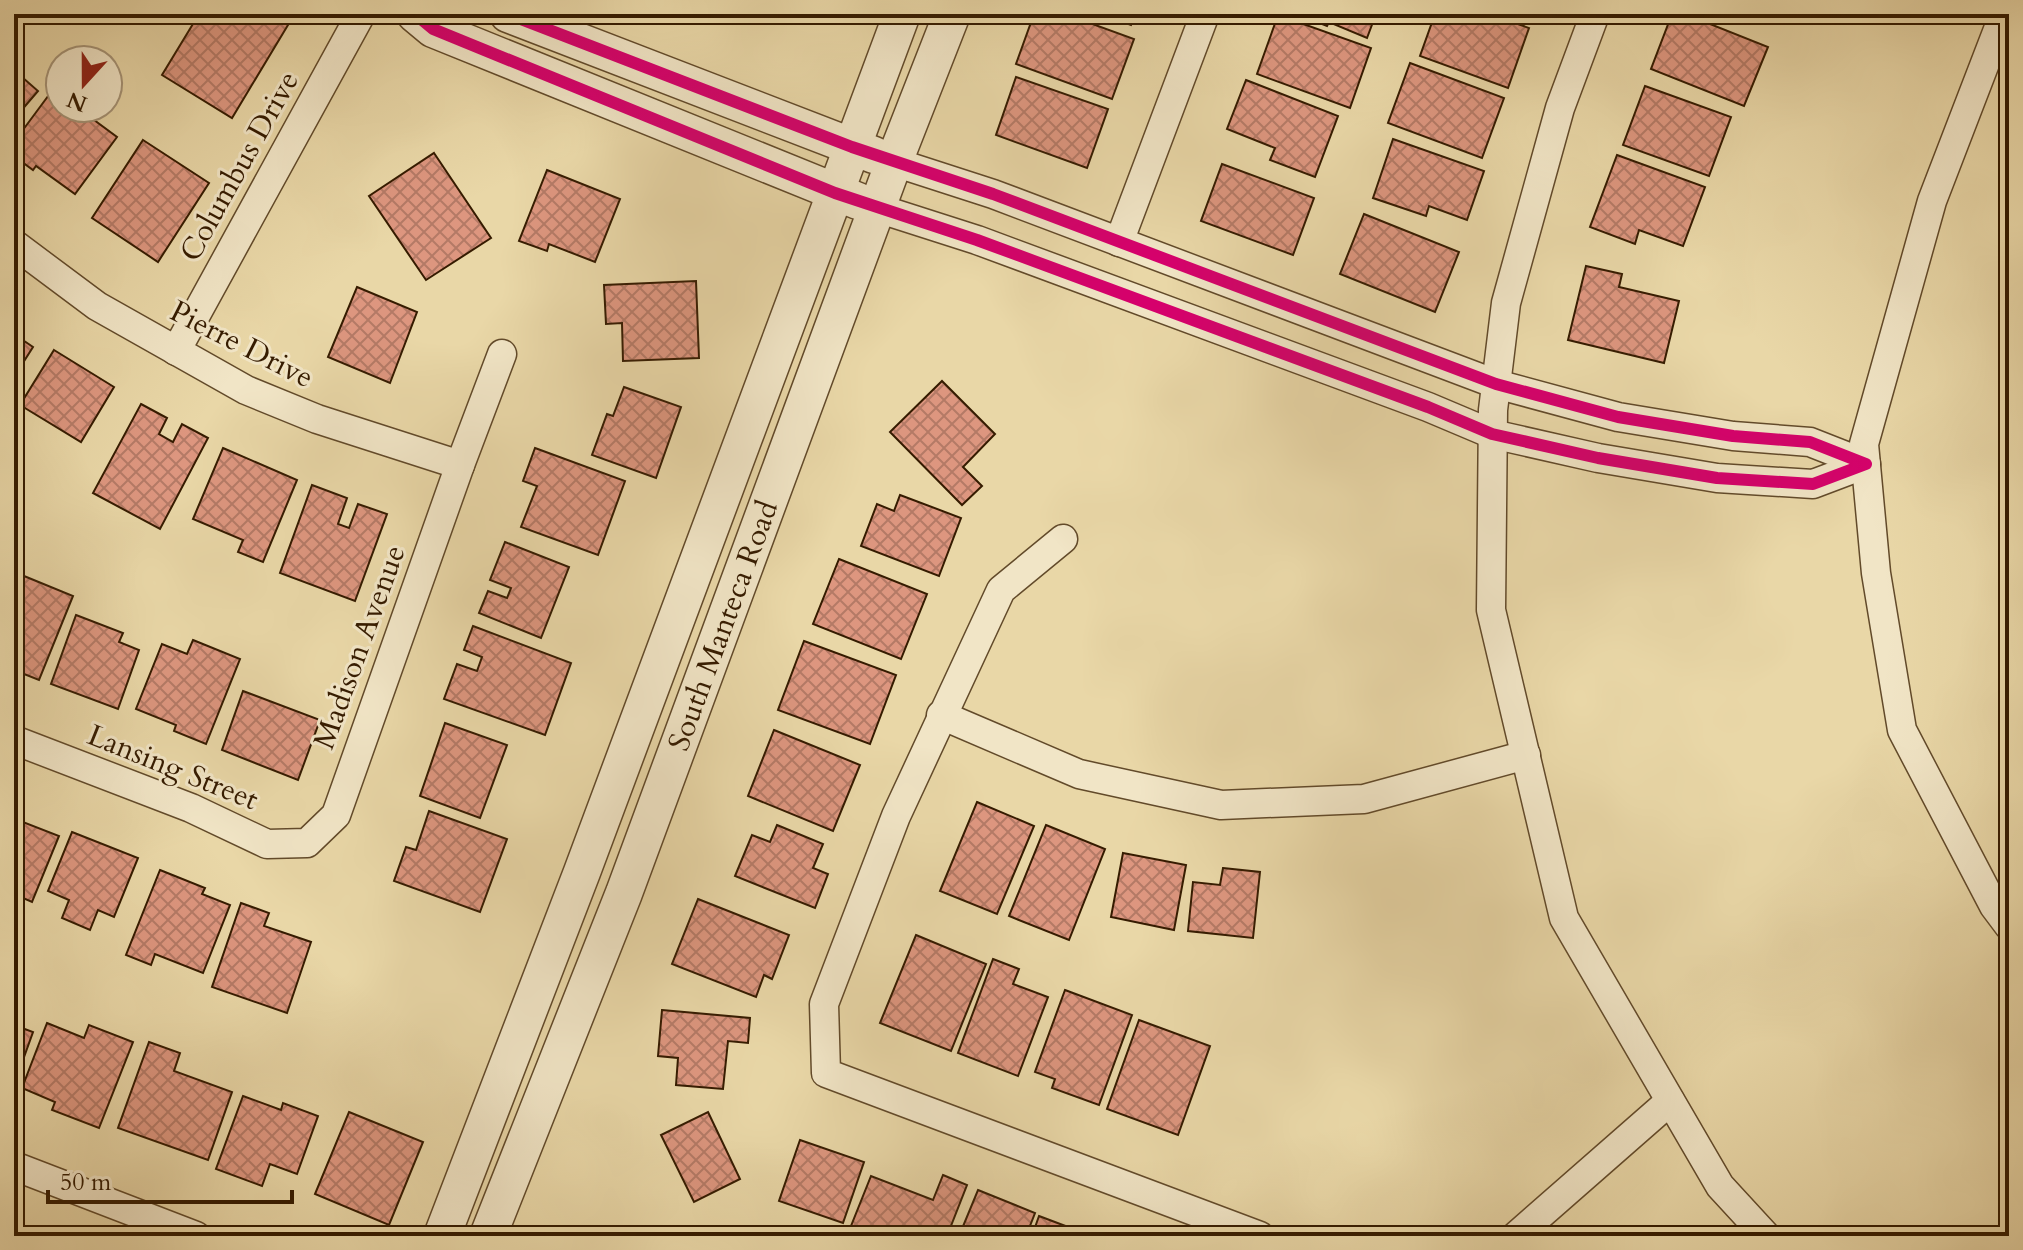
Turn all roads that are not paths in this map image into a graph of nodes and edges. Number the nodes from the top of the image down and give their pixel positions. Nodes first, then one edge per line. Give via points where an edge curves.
1 (361, 14) edge
2 (415, 14) edge
3 (508, 14) edge
4 (902, 14) edge
5 (952, 14) edge
6 (1205, 14) edge
7 (1595, 14) edge
8 (2004, 14) edge
9 (852, 147) junction
10 (894, 162) junction
11 (835, 193) junction
12 (877, 208) junction
13 (1119, 242) junction
14 (14, 244) edge
15 (176, 351) junction
16 (502, 354) dead end
17 (1496, 384) junction
18 (1492, 434) junction
19 (1866, 464) junction
20 (460, 465) junction
21 (1063, 539) dead end
22 (941, 715) junction
23 (14, 740) edge
24 (1526, 755) junction
25 (307, 843) joint
26 (2009, 926) edge
27 (1670, 1101) junction
28 (14, 1166) edge
29 (196, 1236) edge
30 (442, 1236) edge
31 (488, 1236) edge
32 (1260, 1236) edge
33 (1516, 1236) edge
34 (1766, 1236) edge

1 - 15 street, Columbus Drive
2 - 11 street via 433,29
3 - 9 street
4 - 9 street, South Manteca Road
5 - 10 street, South Manteca Road
6 - 13 street
7 - 17 street via 1560,108 1506,303
8 - 19 street via 1932,201 1864,444
9 - 10 street
9 - 11 street, South Manteca Road
10 - 12 street, South Manteca Road
10 - 13 street
11 - 12 street
11 - 30 street, South Manteca Road
12 - 18 street via 977,240
12 - 31 street, South Manteca Road via 624,893
13 - 17 street
14 - 15 street, Pierre Drive via 97,306
15 - 20 street, Pierre Drive via 246,390 317,419
16 - 20 street, Madison Avenue
17 - 18 street
17 - 19 street via 1618,417 1810,442
18 - 19 street via 1717,478 1813,484
18 - 24 street via 1491,610
19 - 26 street via 1876,573 1902,730
20 - 25 street, Madison Avenue via 336,815
21 - 22 street via 1001,590
22 - 24 street via 1079,774 1221,805 1364,799
22 - 32 street via 824,1004 826,1073
23 - 25 street, Lansing Street via 191,808 267,844
24 - 27 street via 1564,918
27 - 33 street
27 - 34 street via 1720,1186
28 - 29 street

